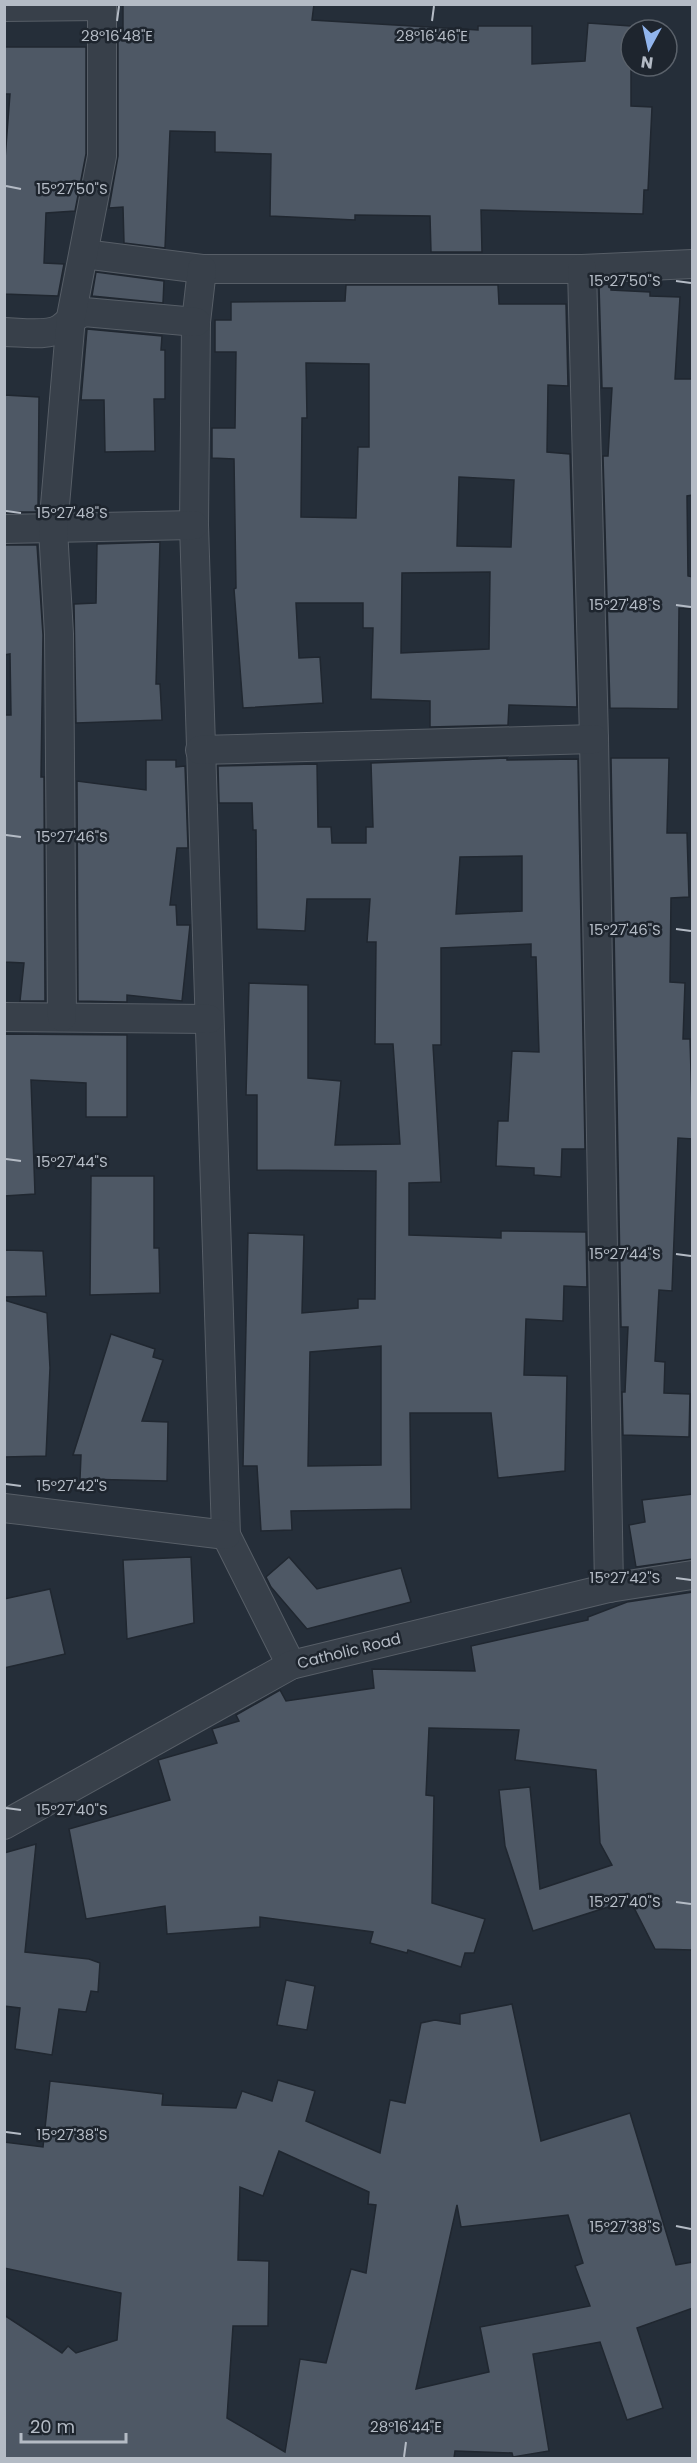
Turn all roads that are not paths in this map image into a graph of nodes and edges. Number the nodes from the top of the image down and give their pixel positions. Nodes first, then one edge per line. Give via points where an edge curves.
1 (102, 5) edge
2 (4, 7) edge
3 (84, 254) junction
4 (693, 264) edge
5 (582, 268) junction
6 (202, 269) junction
7 (71, 317) junction
8 (196, 322) junction
9 (4, 332) edge
10 (194, 525) junction
11 (4, 529) edge
12 (53, 529) junction
13 (594, 739) junction
14 (201, 750) junction
15 (4, 1017) edge
16 (62, 1017) junction
17 (209, 1019) junction
18 (4, 1508) edge
19 (226, 1535) junction
20 (693, 1575) edge
21 (609, 1587) junction
22 (291, 1665) junction
23 (4, 1825) edge

1 - 2 street
1 - 3 street via 102,156
3 - 6 street
3 - 7 street
4 - 5 street
5 - 6 street
5 - 13 street
6 - 8 street
7 - 8 street via 84,312
7 - 9 street via 50,332
7 - 12 street
8 - 10 street
10 - 12 street
10 - 14 street
11 - 12 street
12 - 16 street via 59,634
13 - 14 street
13 - 21 street
14 - 17 street
15 - 16 street
16 - 17 street
17 - 19 street
18 - 19 street
19 - 22 street
20 - 21 street, Catholic Road
21 - 22 street, Catholic Road
22 - 23 street, Catholic Road

